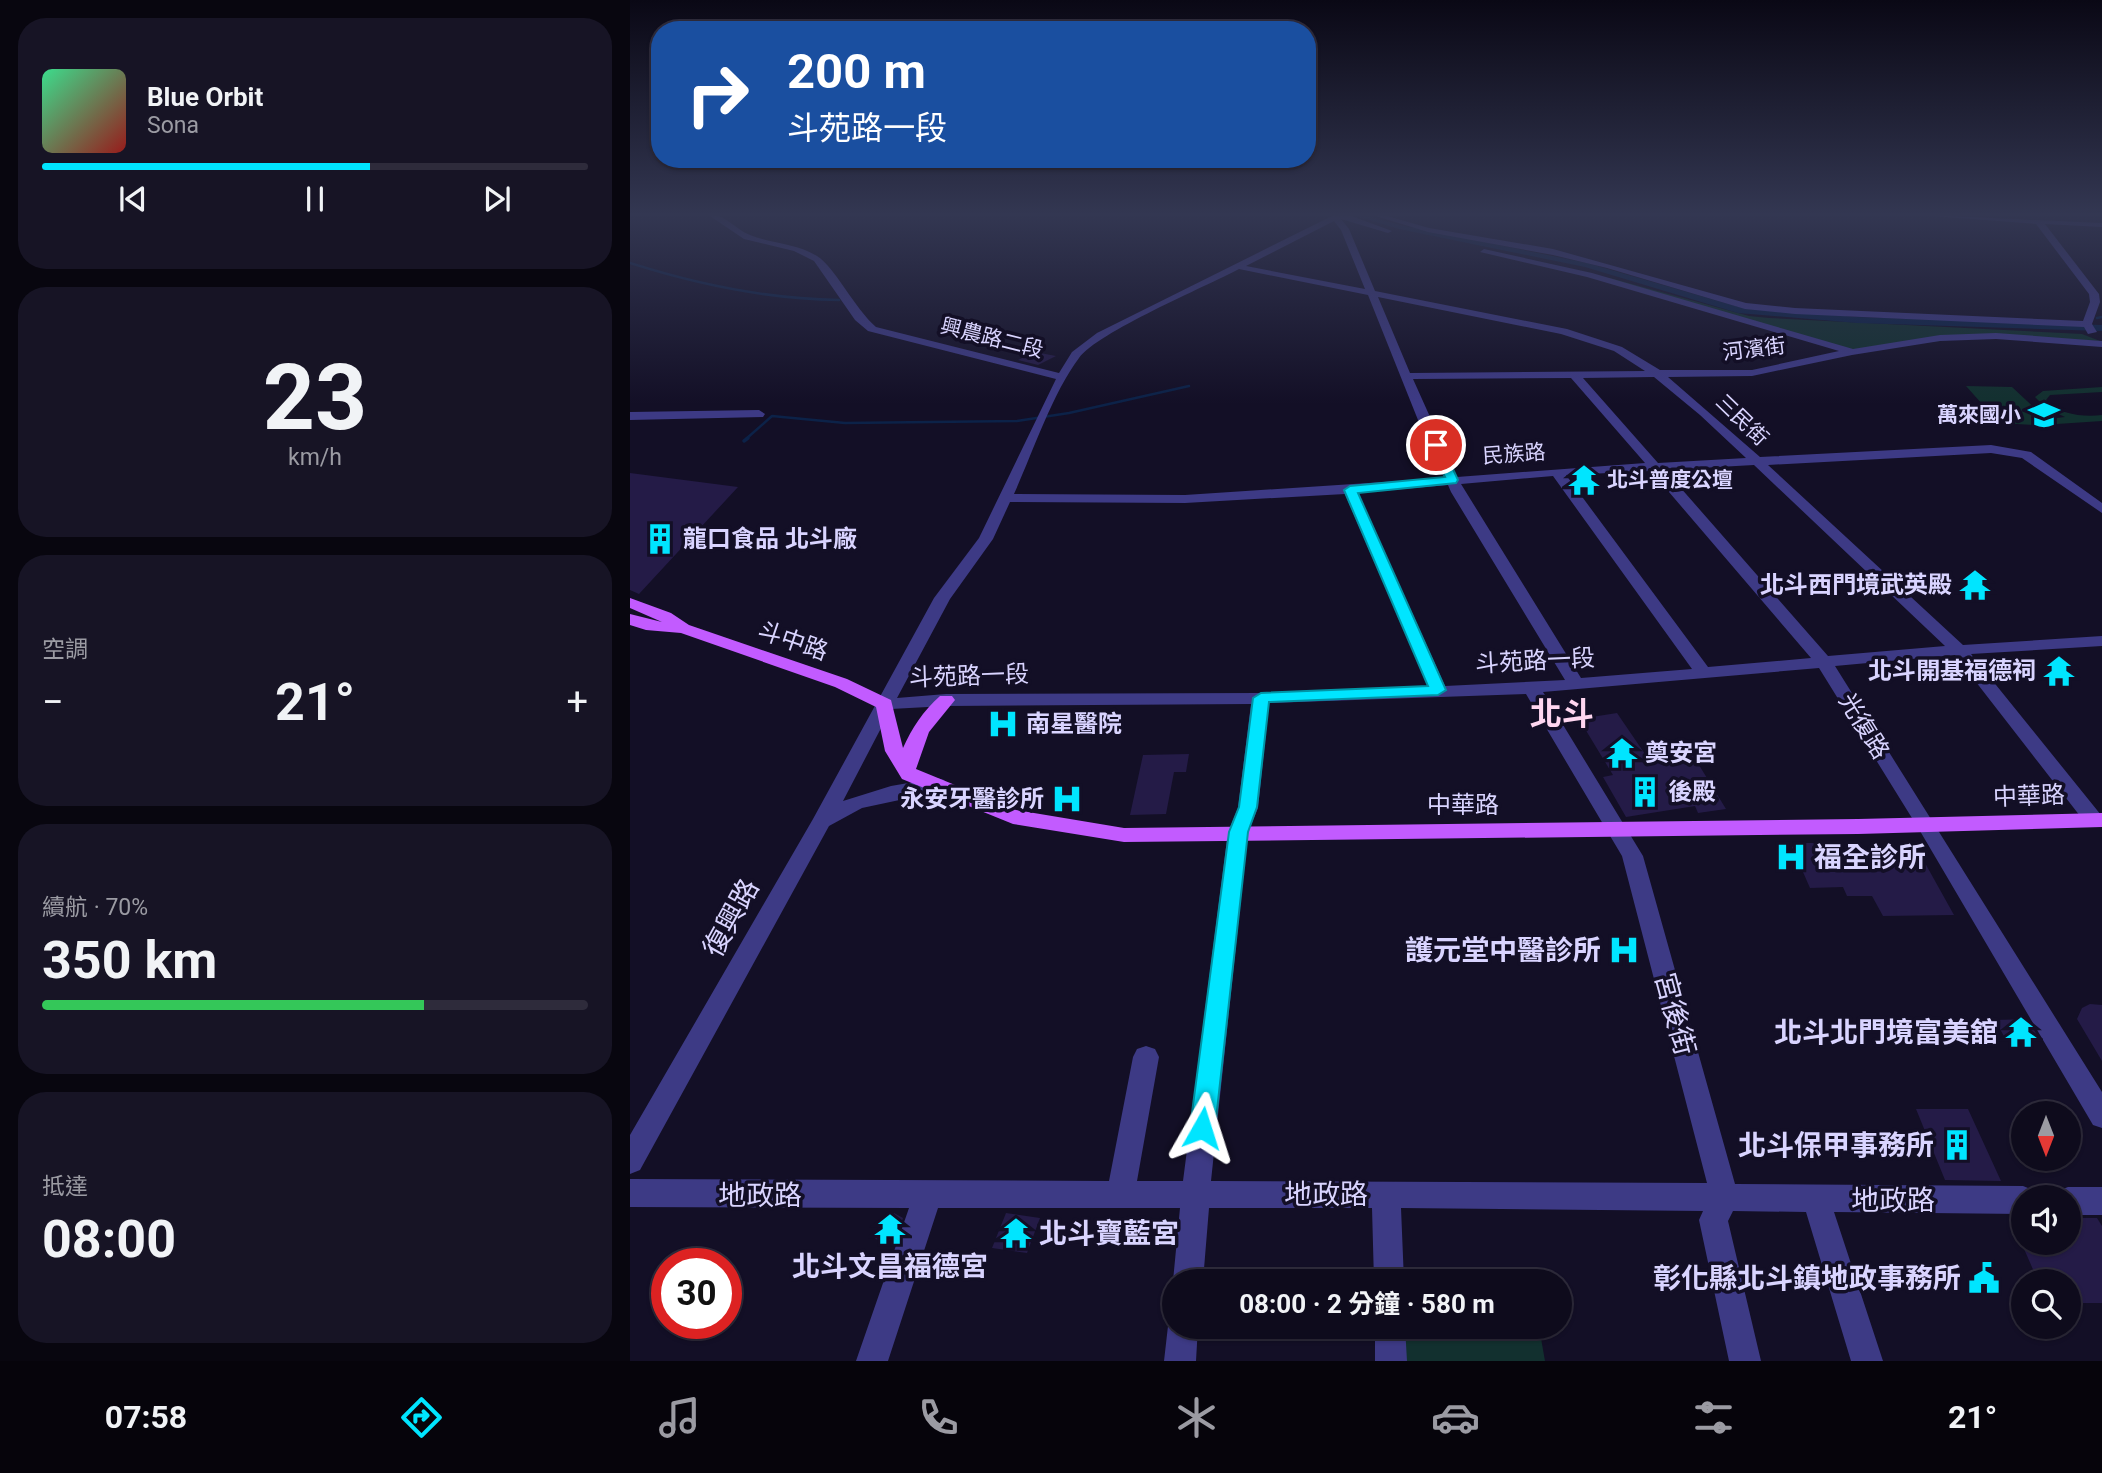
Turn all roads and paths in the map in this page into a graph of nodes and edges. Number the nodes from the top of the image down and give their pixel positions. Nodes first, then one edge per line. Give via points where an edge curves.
1 (830, 278) edge
2 (1213, 278) edge
3 (1294, 278) edge
4 (1367, 278) edge
5 (1598, 278) edge
6 (1649, 278) edge
7 (2081, 278) edge
8 (1374, 293) junction
9 (2087, 324) junction
10 (2100, 341) edge
11 (1852, 352) junction
12 (1656, 373) junction
13 (1574, 374) junction
14 (1408, 376) junction
15 (1062, 377) junction
16 (759, 414) dead end
17 (630, 416) edge
18 (1755, 461) junction
19 (1654, 467) junction
20 (1557, 472) junction
21 (1452, 480) junction
22 (1350, 490) junction
23 (2102, 494) edge
24 (2082, 495) junction
25 (1005, 498) junction
26 (2102, 509) edge
27 (630, 603) edge
28 (630, 620) edge
29 (683, 628) junction
30 (2102, 641) edge
31 (1959, 650) junction
32 (1824, 662) junction
33 (1704, 673) junction
34 (1576, 684) junction
35 (1532, 688) junction
36 (1438, 690) junction
37 (1261, 698) junction
38 (946, 699) junction
39 (885, 704) junction
40 (904, 770) junction
41 (937, 785) junction
42 (2098, 820) edge
43 (822, 821) junction
44 (1927, 826) junction
45 (1618, 829) junction
46 (1238, 832) junction
47 (1146, 1057) dead end
48 (2102, 1116) edge
49 (630, 1161) edge
50 (630, 1193) edge
51 (1386, 1194) junction
52 (928, 1195) junction
53 (1120, 1195) junction
54 (1196, 1195) junction
55 (1725, 1197) junction
56 (1816, 1199) junction
57 (2011, 1200) edge
58 (2081, 1201) edge
59 (2102, 1201) edge
60 (1189, 1269) edge
61 (1389, 1269) edge
62 (1183, 1339) edge
63 (1390, 1339) edge
64 (872, 1361) edge
65 (1180, 1361) edge
66 (1391, 1361) edge
67 (1745, 1361) edge
68 (1867, 1361) edge

1 - 15 street, 興農路二段 via 872,329
2 - 15 street via 1101,335 1076,354
3 - 8 street, 三民街
4 - 8 street
5 - 11 street
6 - 9 street via 1745,306
7 - 9 street via 2094,294
8 - 12 street, 三民街 via 1563,331 1618,349
8 - 14 street
9 - 10 street
10 - 11 street, 河濱街 via 1940,338
11 - 12 street, 河濱街 via 1752,373
12 - 13 street, 河濱街
12 - 18 street, 三民街
13 - 14 street, 河濱街
13 - 19 street, 光復路
14 - 21 street
15 - 25 street, 興農路二段
16 - 17 street
18 - 19 street, 民族路
18 - 24 street, 民族路 via 1992,449 2026,456
18 - 31 street, 三民街
19 - 20 street, 民族路
19 - 32 street, 光復路
20 - 21 street, 民族路
20 - 33 street
21 - 22 street, 民族路
21 - 34 street
22 - 25 street, 民族路 via 1185,499
22 - 36 street
23 - 24 street
24 - 26 street
25 - 39 street, 興農路二段 via 986,539 942,598
27 - 29 main road, 斗中路
28 - 29 main road, 斗中路
29 - 39 main road, 斗中路 via 841,683
30 - 31 street, 斗苑路一段
31 - 32 street, 斗苑路一段
31 - 42 street, 三民街
32 - 33 street, 斗苑路一段
32 - 44 street, 光復路
33 - 34 street, 斗苑路一段
34 - 35 street, 斗苑路一段
35 - 36 street, 斗苑路一段
35 - 45 street, 宮後街
36 - 37 street, 斗苑路一段
37 - 38 street, 斗苑路一段
37 - 46 street via 1248,807
38 - 39 street, 斗苑路一段
38 - 40 main road via 918,731
39 - 40 main road via 889,735
39 - 43 street, 復興路
40 - 41 main road, 中華路
41 - 43 street via 855,803
41 - 46 main road, 中華路 via 1013,817 1083,830 1124,835
42 - 44 main road, 中華路
43 - 49 street, 復興路
44 - 45 main road, 中華路
44 - 48 street, 光復路
45 - 46 main road, 中華路
45 - 55 street, 宮後街 via 1632,856
46 - 54 street
47 - 53 street
50 - 52 street, 地政路
51 - 54 street, 地政路
51 - 55 street, 地政路
51 - 61 street
52 - 53 street, 地政路
52 - 64 street
53 - 54 street, 地政路
54 - 60 street
55 - 56 street, 地政路
55 - 67 street via 1713,1220
56 - 57 street, 地政路
56 - 68 street
58 - 59 street
62 - 65 street
63 - 66 street

